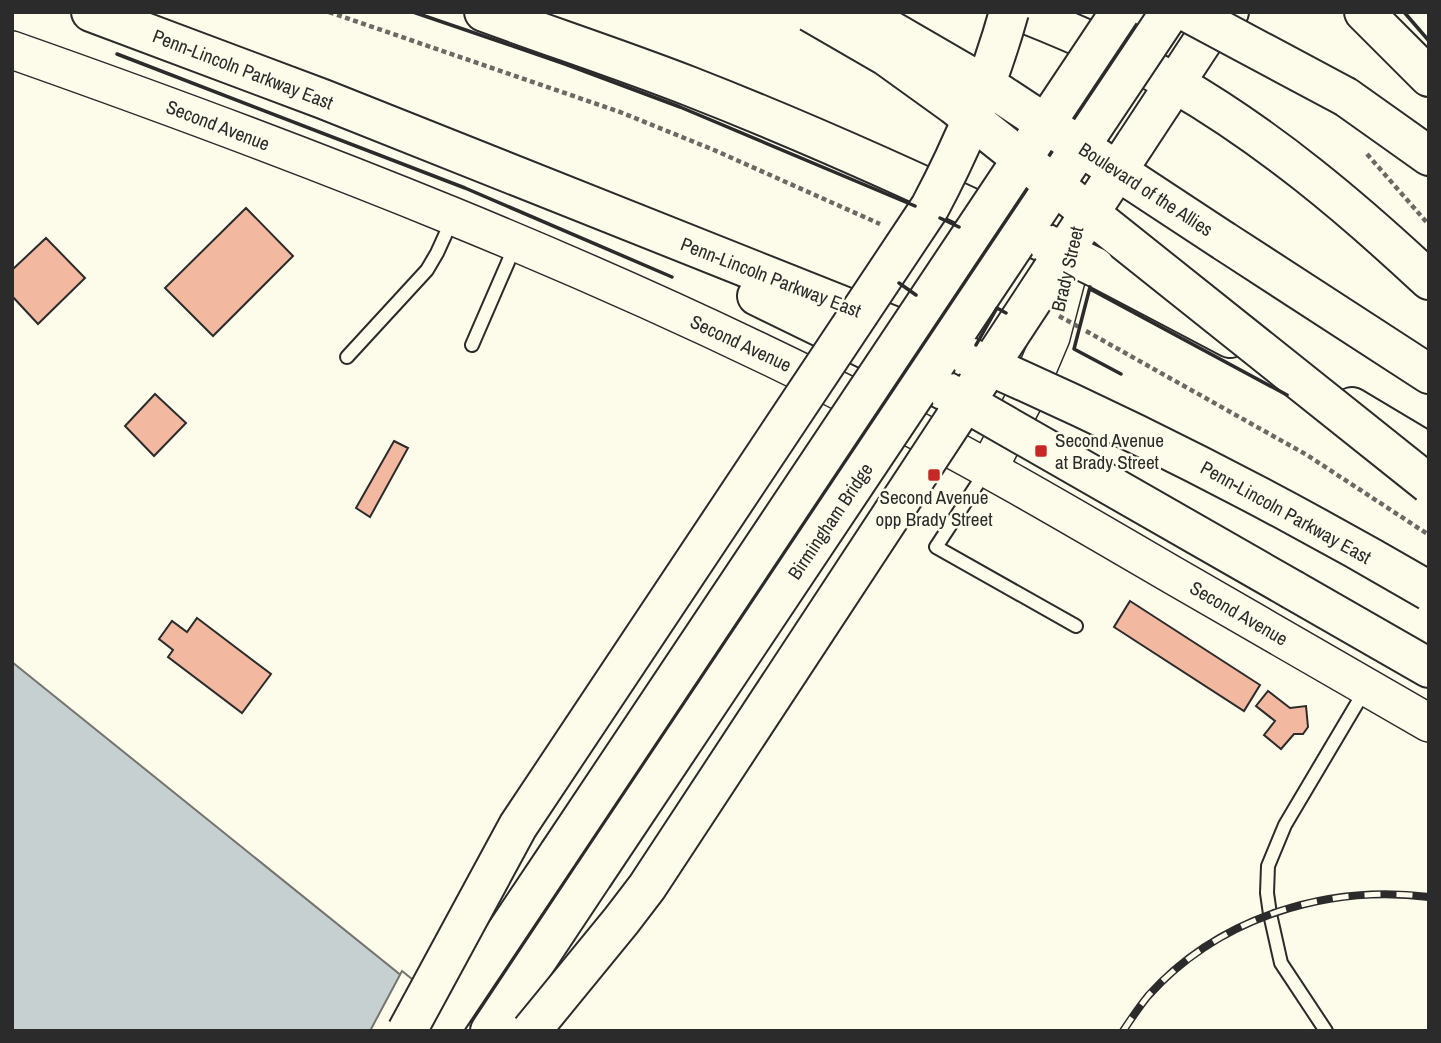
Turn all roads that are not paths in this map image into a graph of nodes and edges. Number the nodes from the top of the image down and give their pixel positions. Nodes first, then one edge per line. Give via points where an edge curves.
1 (91, 12) edge
2 (484, 12) edge
3 (810, 12) edge
4 (858, 12) edge
5 (894, 12) edge
6 (1009, 12) edge
7 (1021, 12) edge
8 (1121, 12) edge
9 (1170, 12) edge
10 (1236, 12) edge
11 (1364, 12) edge
12 (1207, 21) edge
13 (12, 50) edge
14 (1429, 77) edge
15 (1346, 97) junction
16 (1429, 156) edge
17 (468, 158) junction
18 (453, 217) junction
19 (516, 242) junction
20 (1429, 280) edge
21 (472, 345) dead end
22 (347, 357) dead end
23 (1429, 374) edge
24 (1429, 453) edge
25 (988, 468) junction
26 (1429, 484) edge
27 (1429, 592) edge
28 (1076, 626) dead end
29 (1429, 668) edge
30 (1367, 687) junction
31 (1429, 723) edge
32 (407, 1031) edge
33 (440, 1031) edge
34 (490, 1031) edge
35 (531, 1031) edge
36 (1326, 1031) edge

1 - 17 main road, Penn-Lincoln Parkway East
2 - 24 main road, bridge via 688,86 931,188 1095,267 1292,372
3 - 26 main road, bridge via 954,105
4 - 23 main road, Boulevard of the Allies, bridge via 1002,95
5 - 25 main road, Brady Street via 924,50 1049,137 1077,189 1078,234 1051,337
6 - 32 main road, bridge via 981,97 930,207 518,826
7 - 20 main road, bridge via 1135,62 1217,110 1296,164
8 - 33 main road, bridge
9 - 34 main road, Birmingham Bridge, bridge
10 - 15 main road, bridge
11 - 14 main road
12 - 15 main road, bridge
12 - 35 main road, bridge via 647,887
13 - 18 main road, Second Avenue
15 - 16 main road
17 - 27 main road, Penn-Lincoln Parkway East, bridge via 1068,400 1280,507
17 - 29 main road, bridge via 949,393
18 - 19 main road, Second Avenue
18 - 22 lane via 427,270
19 - 21 lane
19 - 25 main road, Second Avenue via 769,356
25 - 28 lane via 936,547
25 - 30 main road, Second Avenue
30 - 31 main road, Second Avenue
30 - 36 lane via 1285,825 1268,866 1267,893 1281,962

